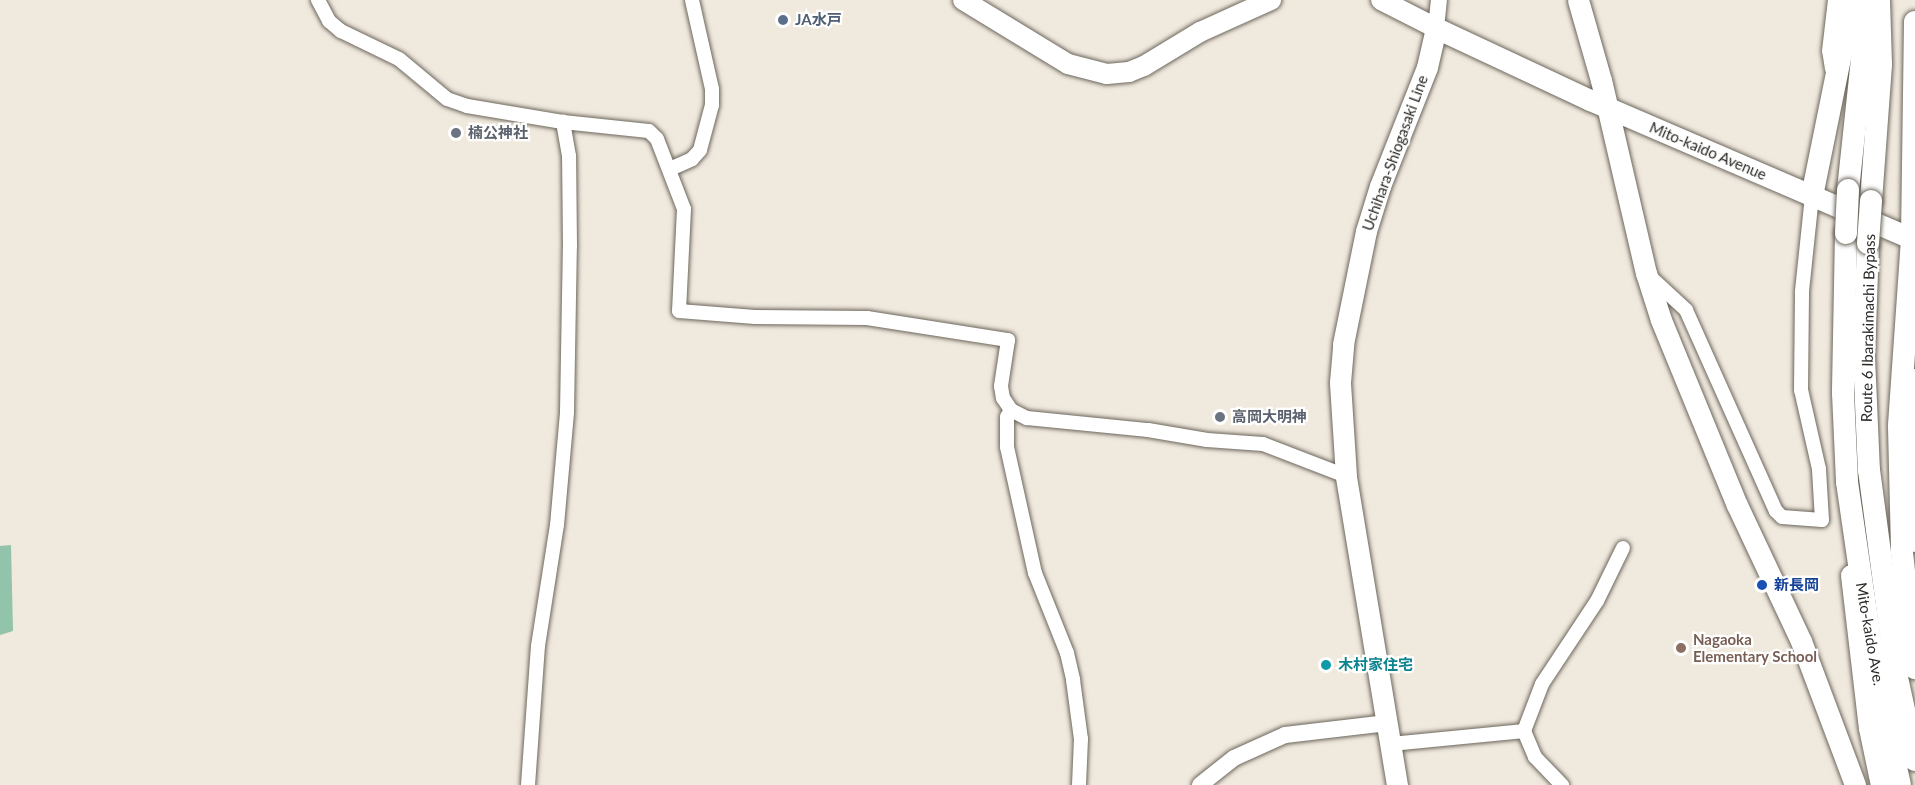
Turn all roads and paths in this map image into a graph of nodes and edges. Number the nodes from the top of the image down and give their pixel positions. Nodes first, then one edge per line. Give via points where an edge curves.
1 (318, 0) edge
2 (692, 0) edge
3 (963, 0) edge
4 (1271, 0) edge
5 (1381, 0) edge
6 (1439, 0) edge
7 (1578, 0) edge
8 (1835, 0) edge
9 (1852, 0) edge
10 (1869, 0) edge
11 (1879, 0) edge
12 (1915, 22) edge
13 (1436, 28) junction
14 (1836, 82) junction
15 (1607, 107) junction
16 (563, 122) junction
17 (1913, 131) edge
18 (670, 169) junction
19 (1812, 196) junction
20 (1913, 240) edge
21 (1646, 273) junction
22 (1915, 376) edge
23 (1011, 410) junction
24 (1346, 476) junction
25 (1847, 482) junction
26 (1915, 545) edge
27 (1623, 548) dead end
28 (1915, 668) edge
29 (1524, 731) junction
30 (1389, 733) junction
31 (1915, 760) edge
32 (528, 785) edge
33 (1079, 785) edge
34 (1200, 785) edge
35 (1397, 785) edge
36 (1562, 785) edge
37 (1856, 785) edge
38 (1881, 785) edge
39 (1900, 785) edge

1 - 16 street via 329,21 341,31 399,59 447,99
2 - 18 street via 712,105 700,150 692,159
3 - 4 main road via 1068,64 1107,74 1144,66 1200,32
5 - 13 main road
6 - 13 street
7 - 15 main road
8 - 14 street via 1829,51
9 - 14 highway
10 - 25 highway, Route 6 Ibarakimachi Bypass, bridge via 1846,233 1843,393
11 - 31 highway, Route 6 Ibarakimachi Bypass, bridge via 1881,64 1864,357 1869,470 1896,673
12 - 17 highway
13 - 15 main road
13 - 24 main road, Uchihara-Shiogasaki Line via 1427,67 1380,186 1354,280 1340,382
14 - 19 highway
15 - 19 main road, Mito-kaido Avenue
15 - 21 main road
16 - 18 street via 649,132 657,139
16 - 32 street via 569,156 567,412 557,525 538,646
17 - 20 highway
18 - 23 street via 684,209 679,311 755,317 867,318 1008,340 1001,386
19 - 20 main road, Mito-kaido Avenue
19 - 21 street via 1802,291 1801,390 1819,469 1822,520 1776,512 1686,310
20 - 28 highway via 1899,427 1902,553
21 - 37 main road via 1696,410 1801,641
22 - 26 street
23 - 24 street via 1028,418 1263,444
23 - 33 street via 1007,417 1007,447 1025,530 1035,573 1067,653 1073,680 1081,739
24 - 30 main road, Uchihara-Shiogasaki Line
25 - 38 main road via 1853,607
25 - 39 highway, Mito-kaido Ave. via 1874,667
27 - 29 street via 1597,602 1542,684
29 - 30 street
29 - 36 street via 1535,757
30 - 34 street via 1285,735 1234,758
30 - 35 main road, Uchihara-Shiogasaki Line

